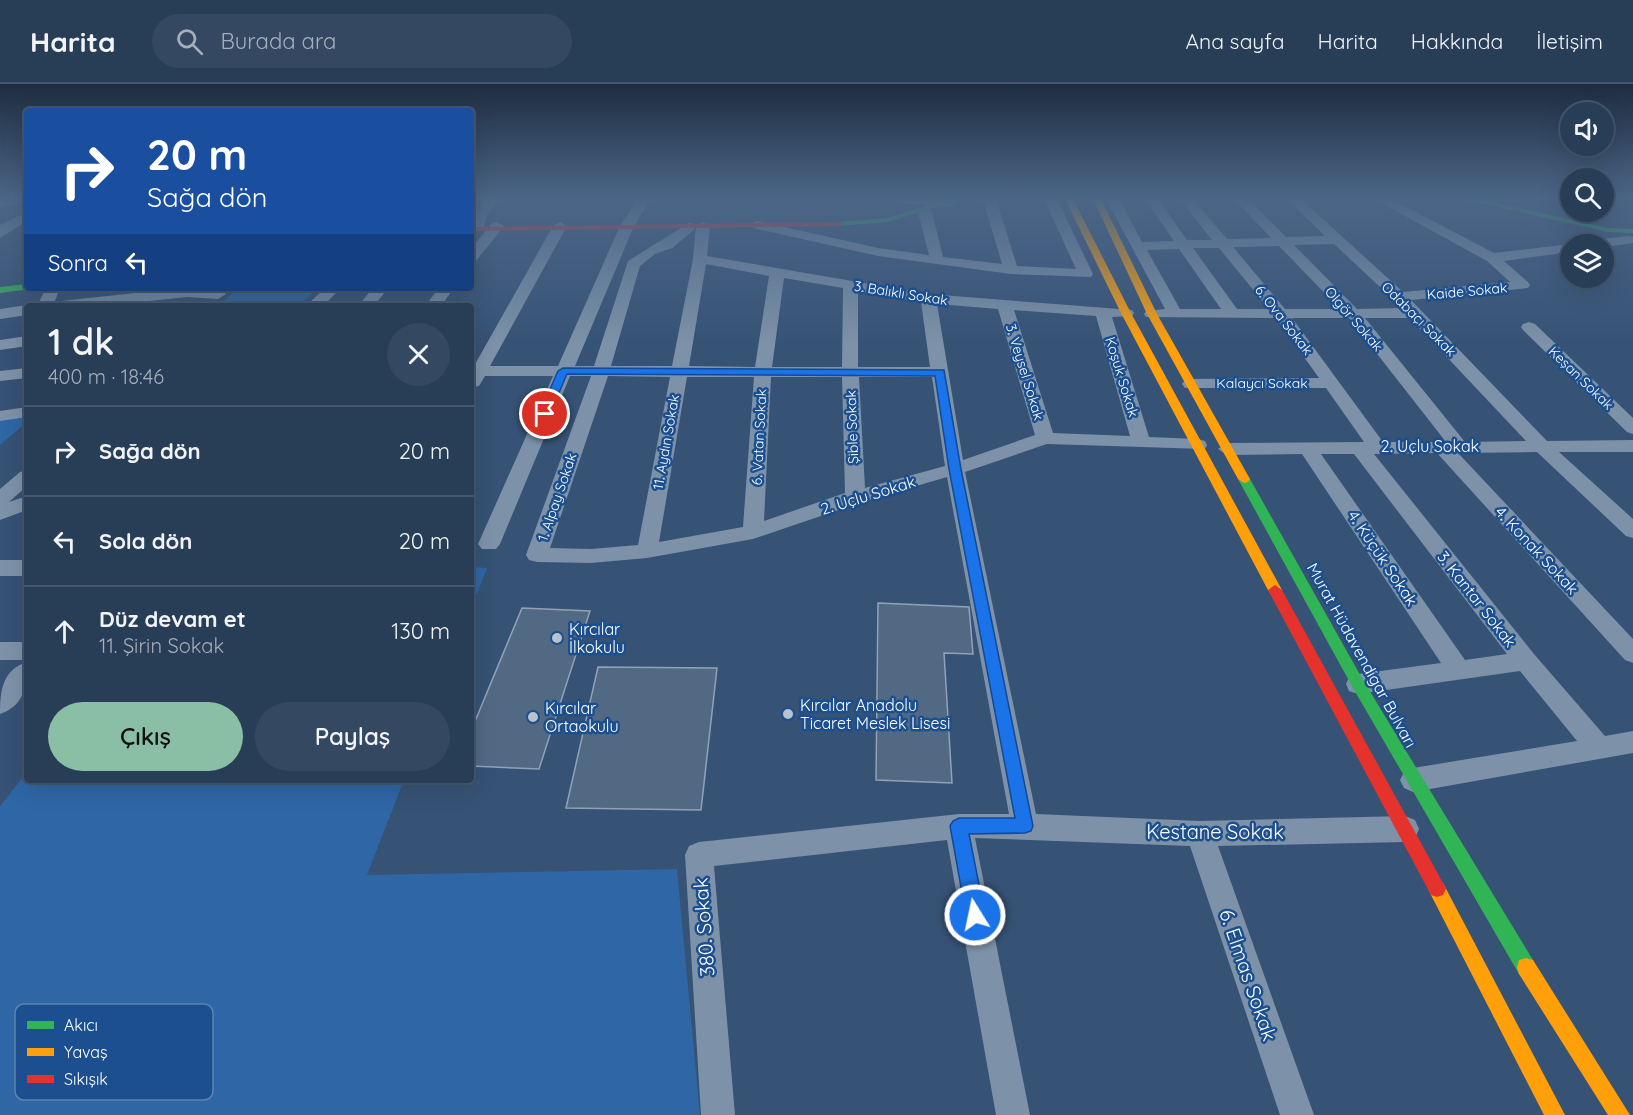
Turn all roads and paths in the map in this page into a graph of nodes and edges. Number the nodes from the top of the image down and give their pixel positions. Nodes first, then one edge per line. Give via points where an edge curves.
1 (548, 247) edge
2 (618, 247) edge
3 (661, 247) edge
4 (699, 247) edge
5 (856, 247) edge
6 (934, 247) edge
7 (1004, 247) edge
8 (1073, 247) edge
9 (1093, 247) edge
10 (1120, 247) edge
11 (1138, 247) edge
12 (1185, 247) edge
13 (1227, 247) edge
14 (1287, 247) edge
15 (1344, 247) edge
16 (1471, 247) edge
17 (1560, 249) edge
18 (1492, 258) junction
19 (700, 259) junction
20 (937, 260) junction
21 (1011, 270) junction
22 (777, 272) junction
23 (850, 285) junction
24 (24, 287) edge
25 (0, 290) edge
26 (220, 291) edge
27 (331, 291) edge
28 (378, 291) edge
29 (445, 291) edge
30 (1399, 297) junction
31 (928, 299) junction
32 (87, 303) edge
33 (209, 303) edge
34 (317, 303) edge
35 (368, 303) edge
36 (435, 303) edge
37 (1005, 306) junction
38 (24, 310) edge
39 (1103, 313) junction
40 (1126, 313) junction
41 (1416, 313) junction
42 (0, 314) edge
43 (1152, 314) junction
44 (1175, 314) junction
45 (1354, 314) junction
46 (1233, 315) junction
47 (1282, 315) junction
48 (1529, 327) dead end
49 (24, 341) edge
50 (0, 345) edge
51 (563, 371) junction
52 (602, 371) junction
53 (678, 372) junction
54 (763, 372) junction
55 (850, 372) junction
56 (940, 372) junction
57 (24, 373) edge
58 (0, 376) edge
59 (474, 376) edge
60 (1332, 383) junction
61 (1191, 384) junction
62 (24, 399) edge
63 (24, 412) edge
64 (4, 415) edge
65 (1633, 428) edge
66 (1045, 438) junction
67 (1141, 442) junction
68 (1198, 445) junction
69 (1540, 445) junction
70 (1367, 446) junction
71 (1450, 446) junction
72 (1307, 447) junction
73 (1633, 447) edge
74 (1227, 448) junction
75 (955, 469) junction
76 (24, 483) edge
77 (855, 497) junction
78 (13, 507) edge
79 (1633, 531) edge
80 (753, 532) junction
81 (489, 544) dead end
82 (647, 551) junction
83 (537, 555) joint
84 (0, 567) edge
85 (24, 568) edge
86 (0, 651) edge
87 (24, 651) edge
88 (1633, 654) edge
89 (1526, 661) junction
90 (1459, 670) junction
91 (24, 675) edge
92 (1358, 684) junction
93 (0, 704) edge
94 (1633, 742) edge
95 (1599, 748) junction
96 (1413, 780) junction
97 (959, 826) junction
98 (1025, 826) junction
99 (1405, 830) junction
100 (1200, 834) junction
101 (718, 1115) edge
102 (1013, 1115) edge
103 (1297, 1115) edge
104 (1555, 1115) edge
105 (1620, 1115) edge

1 - 59 street
2 - 51 street
3 - 52 street, 1. Alpay Sokak via 633,264
4 - 19 street, 11. Aydın Sokak
5 - 20 street
6 - 20 street
7 - 21 street
8 - 21 street via 1086,274
9 - 40 main road
10 - 43 main road, Murat Hüdavendigar Bulvarı
11 - 44 street
12 - 46 street
13 - 47 street, 6. Ova Sokak
14 - 45 street, Olgör Sokak
15 - 30 street, Odabaçı Sokak
16 - 18 street
17 - 18 street, Kaide Sokak
18 - 30 street, Kaide Sokak via 1523,285
19 - 22 street, 3. Balıklı Sokak
19 - 53 street, 11. Aydın Sokak
20 - 21 street
22 - 23 street, 3. Balıklı Sokak
22 - 54 street, 6. Vatan Sokak
23 - 31 street, 3. Balıklı Sokak
23 - 55 street, Şible Sokak
24 - 25 main road
26 - 32 street
26 - 33 street
27 - 34 street
28 - 35 street
29 - 36 street
30 - 41 street, Odabaçı Sokak
31 - 37 street, 3. Balıklı Sokak
31 - 56 street
37 - 39 street, 3. Balıklı Sokak
37 - 66 street, 3. Veysel Sokak
38 - 42 street
39 - 40 street, 3. Balıklı Sokak
39 - 67 street, Koşuk Sokak
40 - 68 main road
41 - 45 street
41 - 69 street, Odabaçı Sokak
43 - 44 street
43 - 61 main road, Murat Hüdavendigar Bulvarı
44 - 46 street
45 - 47 street
45 - 71 street, Olgör Sokak
46 - 47 street
47 - 60 street, 6. Ova Sokak
48 - 65 street, Keşan Sokak
49 - 50 street
51 - 52 street
51 - 59 street
51 - 81 street
52 - 53 street
52 - 83 street, 1. Alpay Sokak
53 - 54 street
53 - 82 street, 11. Aydın Sokak
54 - 55 street
54 - 80 street, 6. Vatan Sokak
55 - 56 street
55 - 77 street, Şible Sokak
56 - 75 street
57 - 58 street
60 - 61 street, Kalaycı Sokak
60 - 70 street, 6. Ova Sokak
61 - 74 main road, Murat Hüdavendigar Bulvarı
62 - 64 street
63 - 64 street
66 - 67 street, 2. Uçlu Sokak
66 - 75 street, 2. Uçlu Sokak
67 - 68 street, 2. Uçlu Sokak
68 - 99 main road
69 - 71 street, 2. Uçlu Sokak
69 - 73 street, 2. Uçlu Sokak
69 - 79 street, Odabaçı Sokak
70 - 71 street, 2. Uçlu Sokak
70 - 72 street, 2. Uçlu Sokak
70 - 89 street, 3. Kantar Sokak
71 - 88 street, 4. Konak Sokak
72 - 74 street, 2. Uçlu Sokak
72 - 90 street, 4. Küçük Sokak
74 - 92 main road, Murat Hüdavendigar Bulvarı
75 - 77 street, 2. Uçlu Sokak
75 - 98 street
76 - 78 street
77 - 80 street, 2. Uçlu Sokak
80 - 82 street, 2. Uçlu Sokak
82 - 83 street, 2. Uçlu Sokak
84 - 85 street
86 - 87 street
89 - 90 street
89 - 95 street, 3. Kantar Sokak
90 - 92 street
91 - 93 street
92 - 96 main road, Murat Hüdavendigar Bulvarı
94 - 95 street
95 - 96 street
96 - 105 main road, Murat Hüdavendigar Bulvarı via 1556,1018
97 - 98 street, Kestane Sokak
97 - 101 street, 380. Sokak via 699,855
97 - 102 street
98 - 100 street, Kestane Sokak
99 - 100 street, Kestane Sokak
99 - 104 main road
100 - 103 street, 6. Elmas Sokak

